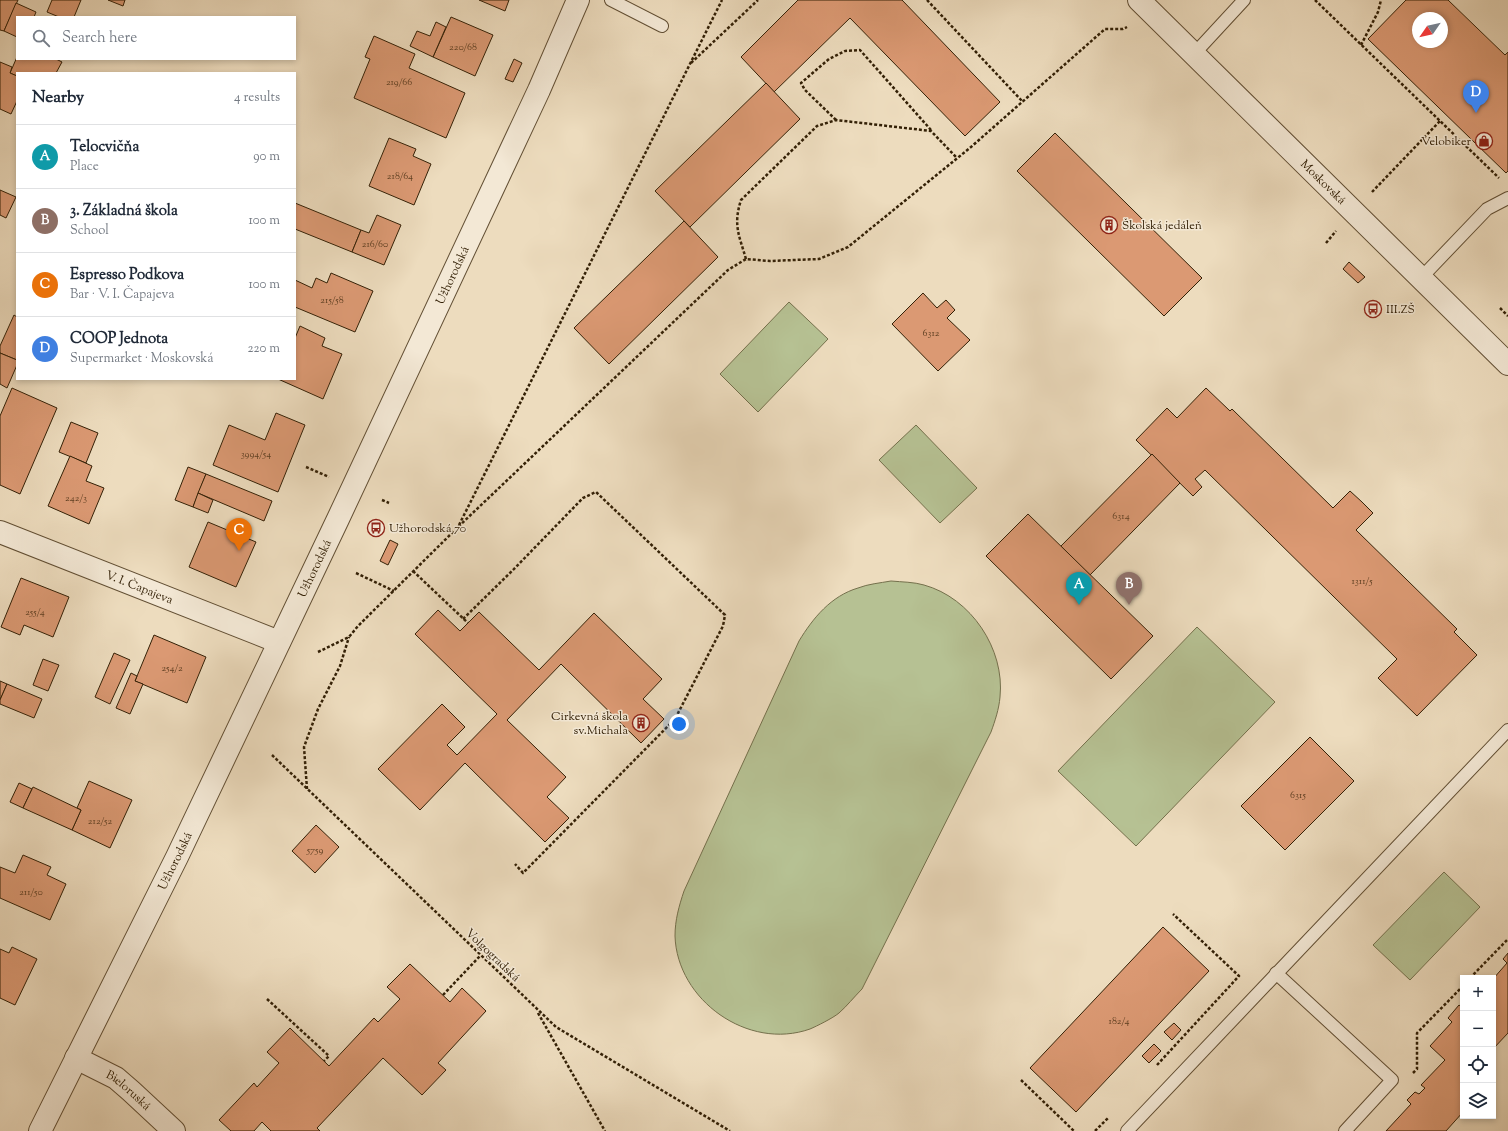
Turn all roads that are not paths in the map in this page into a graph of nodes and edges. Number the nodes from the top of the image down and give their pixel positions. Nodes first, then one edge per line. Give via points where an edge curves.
1 (578, 0) edge
2 (611, 0) edge
3 (1140, 0) edge
4 (1244, 0) edge
5 (662, 26) dead end
6 (1195, 53) junction
7 (1508, 198) edge
8 (1421, 278) junction
9 (1508, 364) edge
10 (0, 532) edge
11 (279, 642) junction
12 (1508, 730) edge
13 (1276, 973) junction
14 (76, 1058) junction
15 (40, 1131) edge
16 (174, 1131) edge
17 (1127, 1131) edge
18 (1346, 1131) edge

1 - 11 street, Užhorodská via 532,104
2 - 5 lane
3 - 6 street, Moskovská
4 - 6 lane
6 - 8 street, Moskovská
7 - 8 lane via 1487,209
8 - 9 street, Moskovská
10 - 11 street, V. I. Čapajeva
11 - 14 street, Užhorodská via 177,857
12 - 13 lane
13 - 17 lane
13 - 18 lane via 1392,1080
14 - 15 street, Užhorodská
14 - 16 street, Bieloruská via 116,1078

